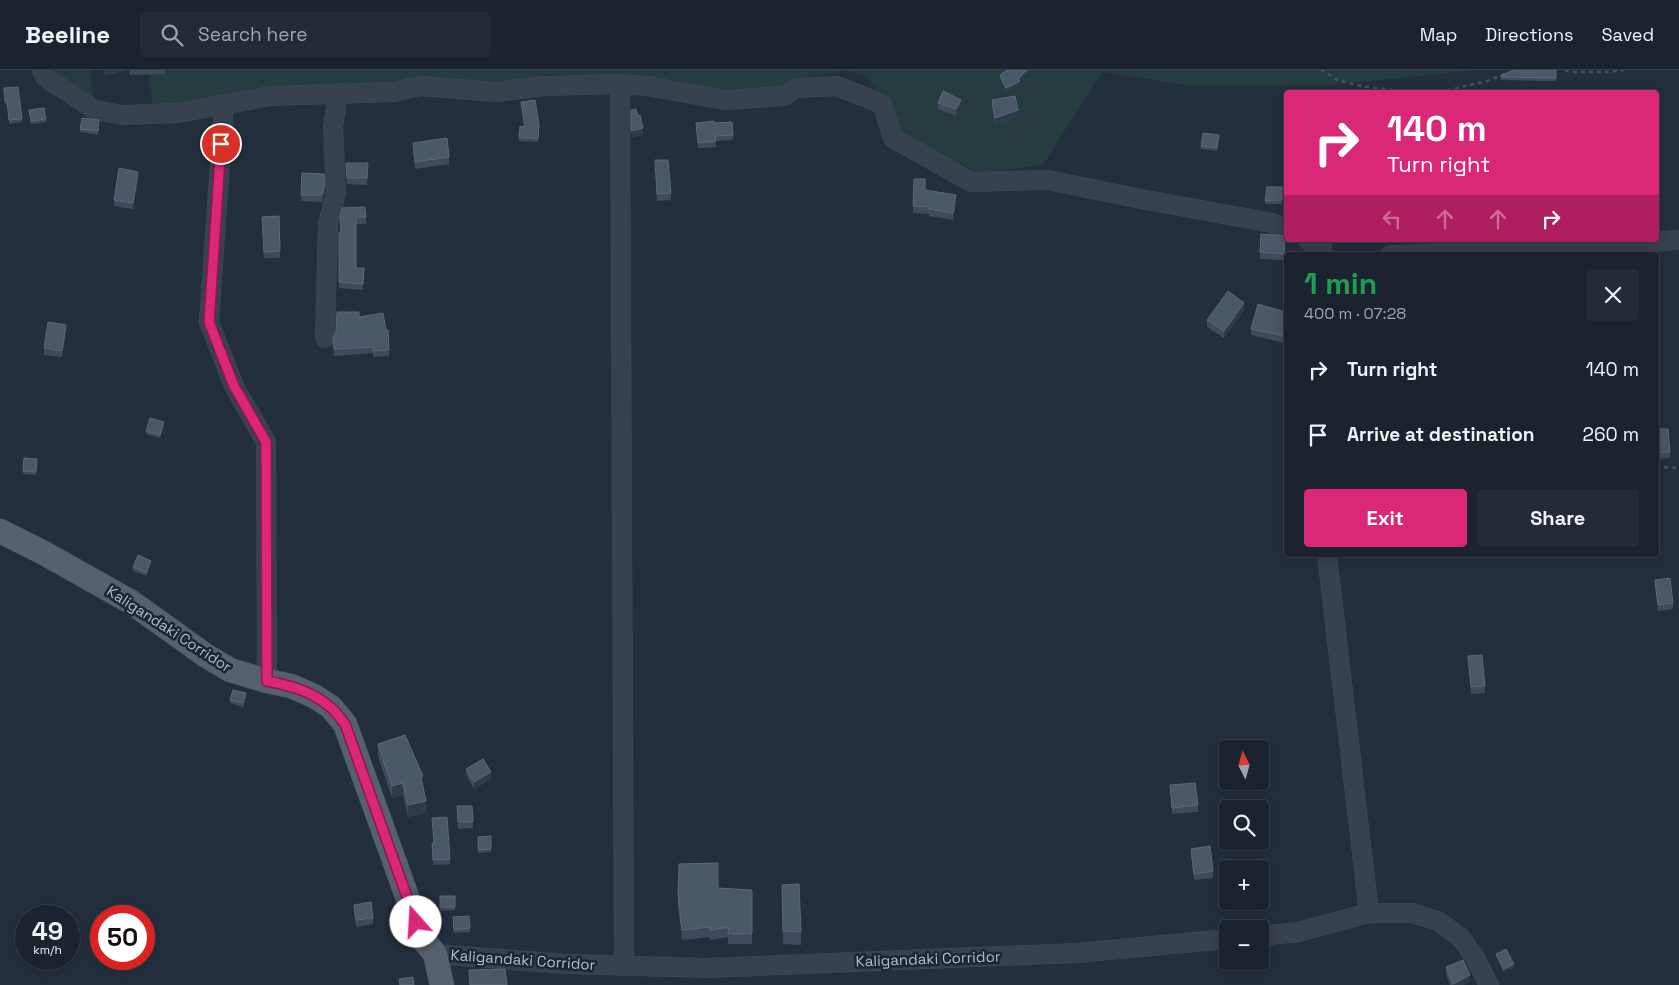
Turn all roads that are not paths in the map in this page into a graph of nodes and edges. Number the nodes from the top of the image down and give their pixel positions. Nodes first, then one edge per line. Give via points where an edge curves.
1 (45, 73) edge
2 (620, 84) junction
3 (338, 93) junction
4 (224, 105) junction
5 (1284, 229) edge
6 (1679, 240) edge
7 (1312, 242) edge
8 (1654, 242) edge
9 (1659, 242) edge
10 (1321, 252) edge
11 (1472, 252) edge
12 (326, 338) dead end
13 (0, 531) edge
14 (1327, 557) edge
15 (267, 681) junction
16 (1369, 913) junction
17 (1269, 935) edge
18 (1219, 941) edge
19 (435, 954) junction
20 (624, 966) junction
21 (442, 985) edge
22 (1489, 985) edge

1 - 4 street via 95,110 123,115 178,113
2 - 3 street via 544,86 498,92 420,86 394,92
2 - 5 street via 725,100 784,96 796,88 837,86 882,104 892,138 972,182 1048,180 1272,223
2 - 20 street
3 - 4 street via 270,96
3 - 12 street via 333,127 336,193 328,223
4 - 15 street via 209,322 234,386 266,442
6 - 9 street
7 - 10 street via 1322,247
8 - 11 street via 1569,243
13 - 15 main road, Kaligandaki Corridor via 131,602 230,670
14 - 16 street
15 - 19 main road, Kaligandaki Corridor via 291,686 314,696 331,706 345,724 422,938
16 - 17 street via 1298,932
16 - 22 street via 1412,913 1438,921 1461,938
18 - 20 street, Kaligandaki Corridor via 976,958 708,968
19 - 20 street, Kaligandaki Corridor
19 - 21 main road

